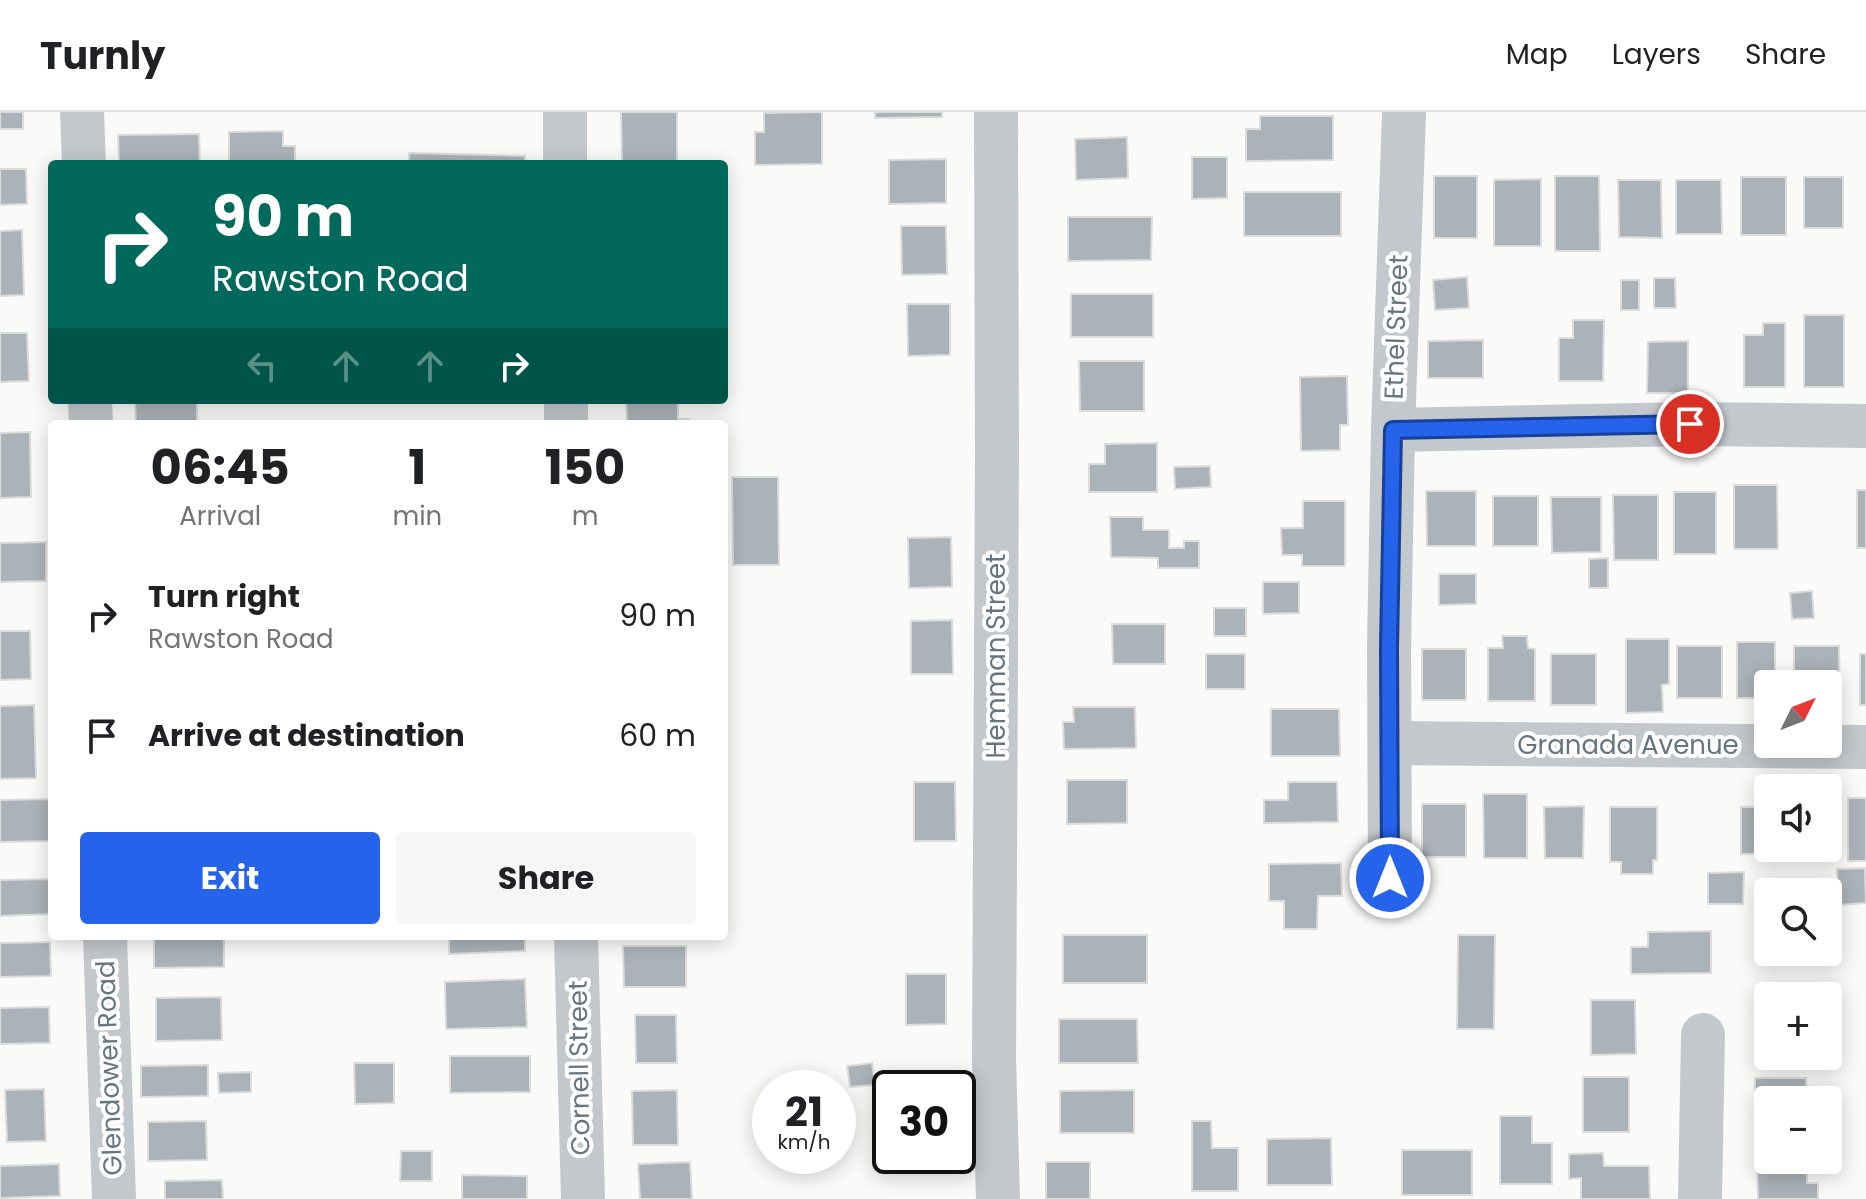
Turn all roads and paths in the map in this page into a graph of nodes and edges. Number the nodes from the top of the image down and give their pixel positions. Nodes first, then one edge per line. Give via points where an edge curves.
1 (82, 112) edge
2 (565, 112) edge
3 (996, 112) edge
4 (1404, 112) edge
5 (84, 160) edge
6 (565, 160) edge
7 (1866, 426) edge
8 (1393, 430) junction
9 (1390, 743) junction
10 (1866, 747) edge
11 (1390, 878) dead end
12 (105, 940) edge
13 (576, 940) edge
14 (1703, 1035) dead end
15 (114, 1199) edge
16 (583, 1199) edge
17 (998, 1199) edge
18 (1700, 1199) edge

1 - 5 street
2 - 6 street
3 - 17 street, Hemman Street
4 - 8 street, Ethel Street
7 - 8 street
8 - 9 street, Ethel Street
9 - 10 street, Granada Avenue
9 - 11 street, Ethel Street
12 - 15 street, Glendower Road
13 - 16 street, Cornell Street
14 - 18 street

